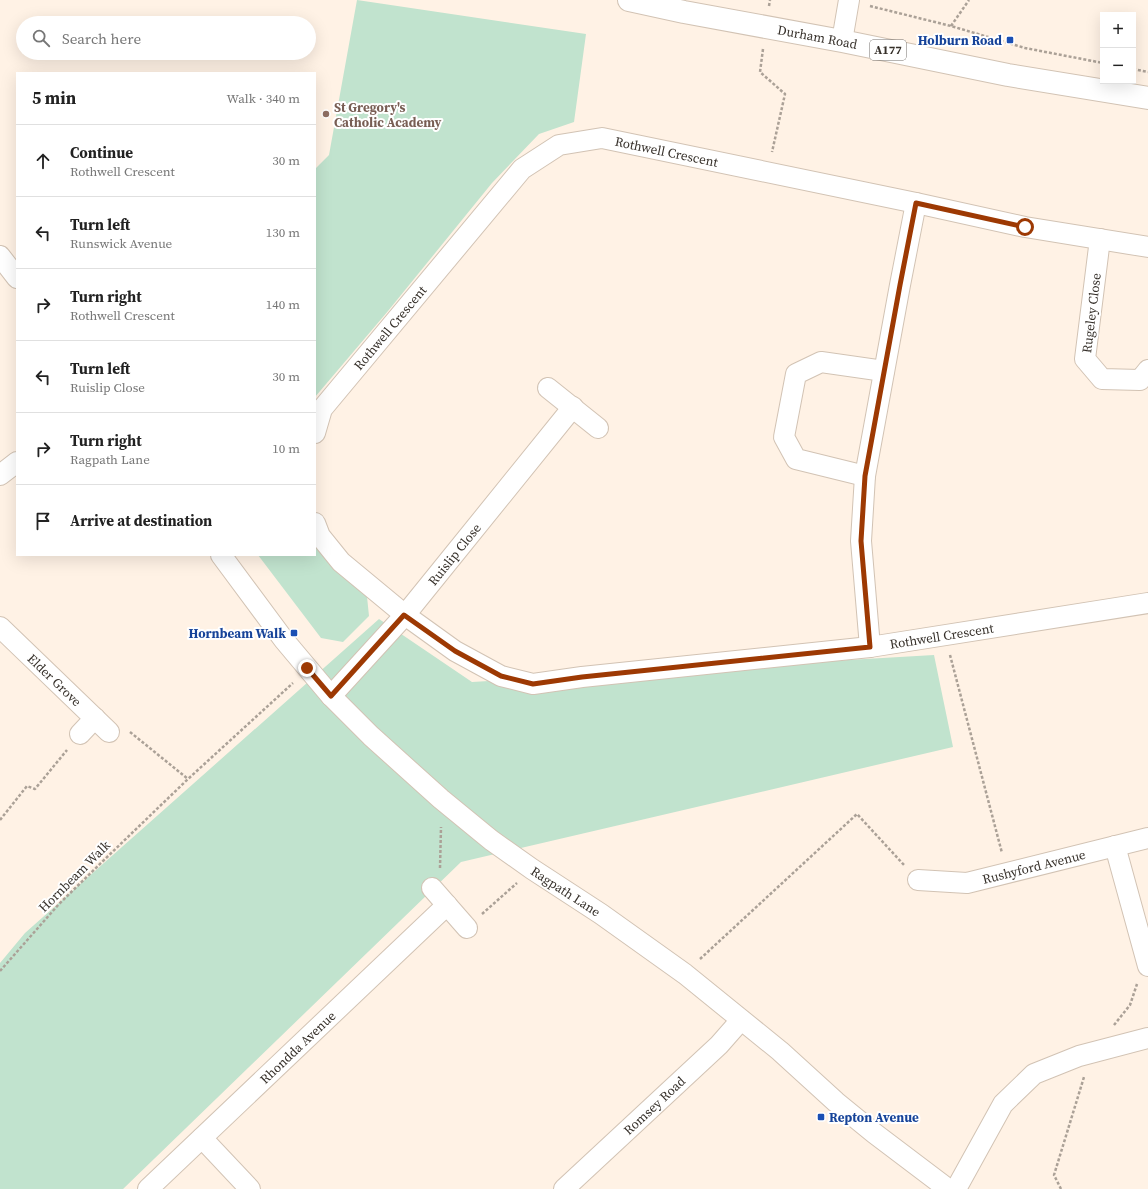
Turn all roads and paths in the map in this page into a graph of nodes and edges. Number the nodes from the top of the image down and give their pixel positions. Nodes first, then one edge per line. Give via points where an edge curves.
1 (629, 0) edge
2 (849, 0) edge
3 (969, 0) edge
4 (952, 26) junction
5 (766, 27) junction
6 (842, 41) junction
7 (1100, 62) edge
8 (1136, 70) edge
9 (1148, 72) edge
10 (1148, 98) edge
11 (768, 172) junction
12 (916, 203) junction
13 (1100, 239) junction
14 (1148, 247) edge
15 (0, 256) edge
16 (16, 277) edge
17 (1148, 370) edge
18 (884, 372) junction
19 (548, 388) dead end
20 (573, 407) junction
21 (598, 428) dead end
22 (316, 430) edge
23 (16, 463) edge
24 (0, 475) edge
25 (865, 476) junction
26 (316, 526) edge
27 (222, 556) edge
28 (1148, 602) edge
29 (404, 615) junction
30 (0, 627) edge
31 (944, 635) junction
32 (870, 647) junction
33 (307, 668) junction
34 (331, 696) junction
35 (95, 718) junction
36 (109, 732) joint
37 (80, 734) joint
38 (188, 779) junction
39 (441, 799) junction
40 (0, 820) edge
41 (1148, 838) edge
42 (1115, 846) junction
43 (532, 869) junction
44 (1008, 873) junction
45 (918, 880) joint
46 (432, 888) joint
47 (447, 905) junction
48 (467, 928) joint
49 (1148, 966) edge
50 (0, 971) edge
51 (684, 974) junction
52 (741, 1020) junction
53 (1148, 1038) edge
54 (202, 1138) junction
55 (148, 1189) edge
56 (250, 1189) edge
57 (564, 1189) edge
58 (948, 1189) edge
59 (956, 1189) edge

1 - 5 main road, Durham Road / A177
2 - 4 path
2 - 6 street
3 - 4 path
4 - 7 path via 1025,48
5 - 6 main road, Durham Road / A177
5 - 11 path via 760,72 785,94
6 - 10 main road, Durham Road / A177 via 1008,75
8 - 9 path
11 - 12 street, Rothwell Crescent
11 - 22 street, Rothwell Crescent via 602,138 559,145 522,169 322,409
12 - 13 street, Rothwell Crescent via 1025,227
12 - 18 street
13 - 14 street, Rothwell Crescent
13 - 17 street, Rugeley Close via 1085,359 1102,379 1140,380
15 - 16 street
18 - 25 street
18 - 25 street via 820,362 796,374 784,437 796,459
19 - 20 street
20 - 21 street
20 - 29 street, Ruislip Close
23 - 24 street
25 - 32 street via 861,541
26 - 29 street, Rothwell Crescent via 320,536 341,562
27 - 33 street, Ragpath Lane
28 - 31 street, Rothwell Crescent
29 - 32 street, Rothwell Crescent via 455,651 501,676 533,684
29 - 34 street, Ruislip Close
30 - 35 street, Elder Grove
31 - 32 street, Rothwell Crescent
31 - 44 path
33 - 34 street, Ragpath Lane
33 - 38 path, Hornbeam Walk via 290,687
34 - 39 street, Ragpath Lane
35 - 36 street, Elder Grove
35 - 37 street
36 - 38 path via 121,724
37 - 40 path via 35,789 27,786
38 - 50 path, Hornbeam Walk via 59,904
39 - 43 street, Ragpath Lane via 491,840
39 - 46 path via 440,880
41 - 42 street, Rushyford Avenue
42 - 44 street, Rushyford Avenue
42 - 49 street
43 - 48 path
43 - 51 street, Ragpath Lane via 601,914
44 - 45 street, Rushyford Avenue via 967,883
45 - 51 path via 857,814
46 - 47 street
47 - 48 street
47 - 54 street, Rhondda Avenue
51 - 52 street, Ragpath Lane
52 - 57 street, Romsey Road via 719,1045
52 - 58 street, Ragpath Lane via 874,1134
53 - 59 street via 1079,1056 1034,1074 1003,1104
54 - 55 street, Rhondda Avenue
54 - 56 street

